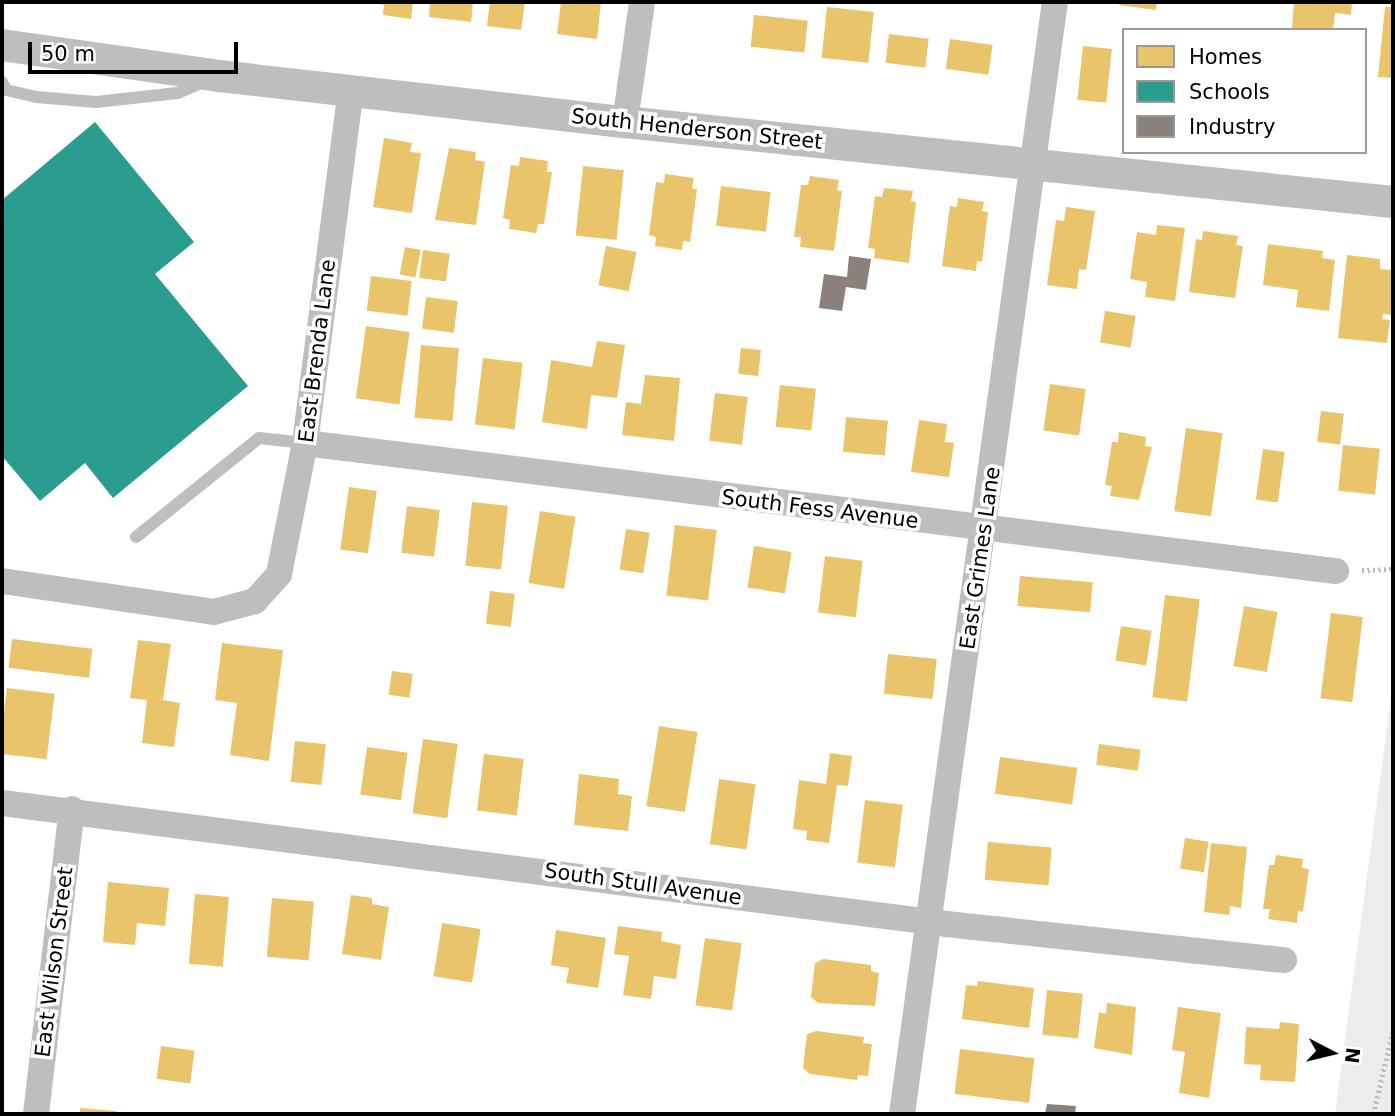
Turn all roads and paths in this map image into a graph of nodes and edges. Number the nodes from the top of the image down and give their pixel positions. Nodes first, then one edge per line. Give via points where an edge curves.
1 (642, 2) edge
2 (1055, 2) edge
3 (2, 45) edge
4 (219, 76) junction
5 (2, 82) edge
6 (351, 90) junction
7 (625, 122) junction
8 (1034, 164) junction
9 (1393, 202) edge
10 (305, 443) junction
11 (985, 530) junction
12 (136, 537) dead end
13 (1336, 571) dead end
14 (2, 581) edge
15 (2, 803) edge
16 (72, 809) junction
17 (925, 921) junction
18 (1284, 960) dead end
19 (1393, 1030) edge
20 (36, 1114) edge
21 (902, 1114) edge
22 (1373, 1114) edge

1 - 7 street
2 - 8 street, East Grimes Lane
3 - 4 street, South Henderson Street
4 - 5 lane via 178,93 96,102 36,97 6,90
4 - 6 street, South Henderson Street
6 - 7 street, South Henderson Street
6 - 10 street, East Brenda Lane
7 - 8 street, South Henderson Street
8 - 9 street, South Henderson Street
8 - 11 street, East Grimes Lane
10 - 11 street, South Fess Avenue
10 - 12 lane via 259,438
10 - 14 street, East Brenda Lane via 279,574 255,601 214,612
11 - 13 street, South Fess Avenue
11 - 17 street, East Grimes Lane
15 - 16 street, South Stull Avenue
16 - 17 street, South Stull Avenue
16 - 20 street, East Wilson Street
17 - 18 street, South Stull Avenue
17 - 21 street, East Grimes Lane
19 - 22 path

